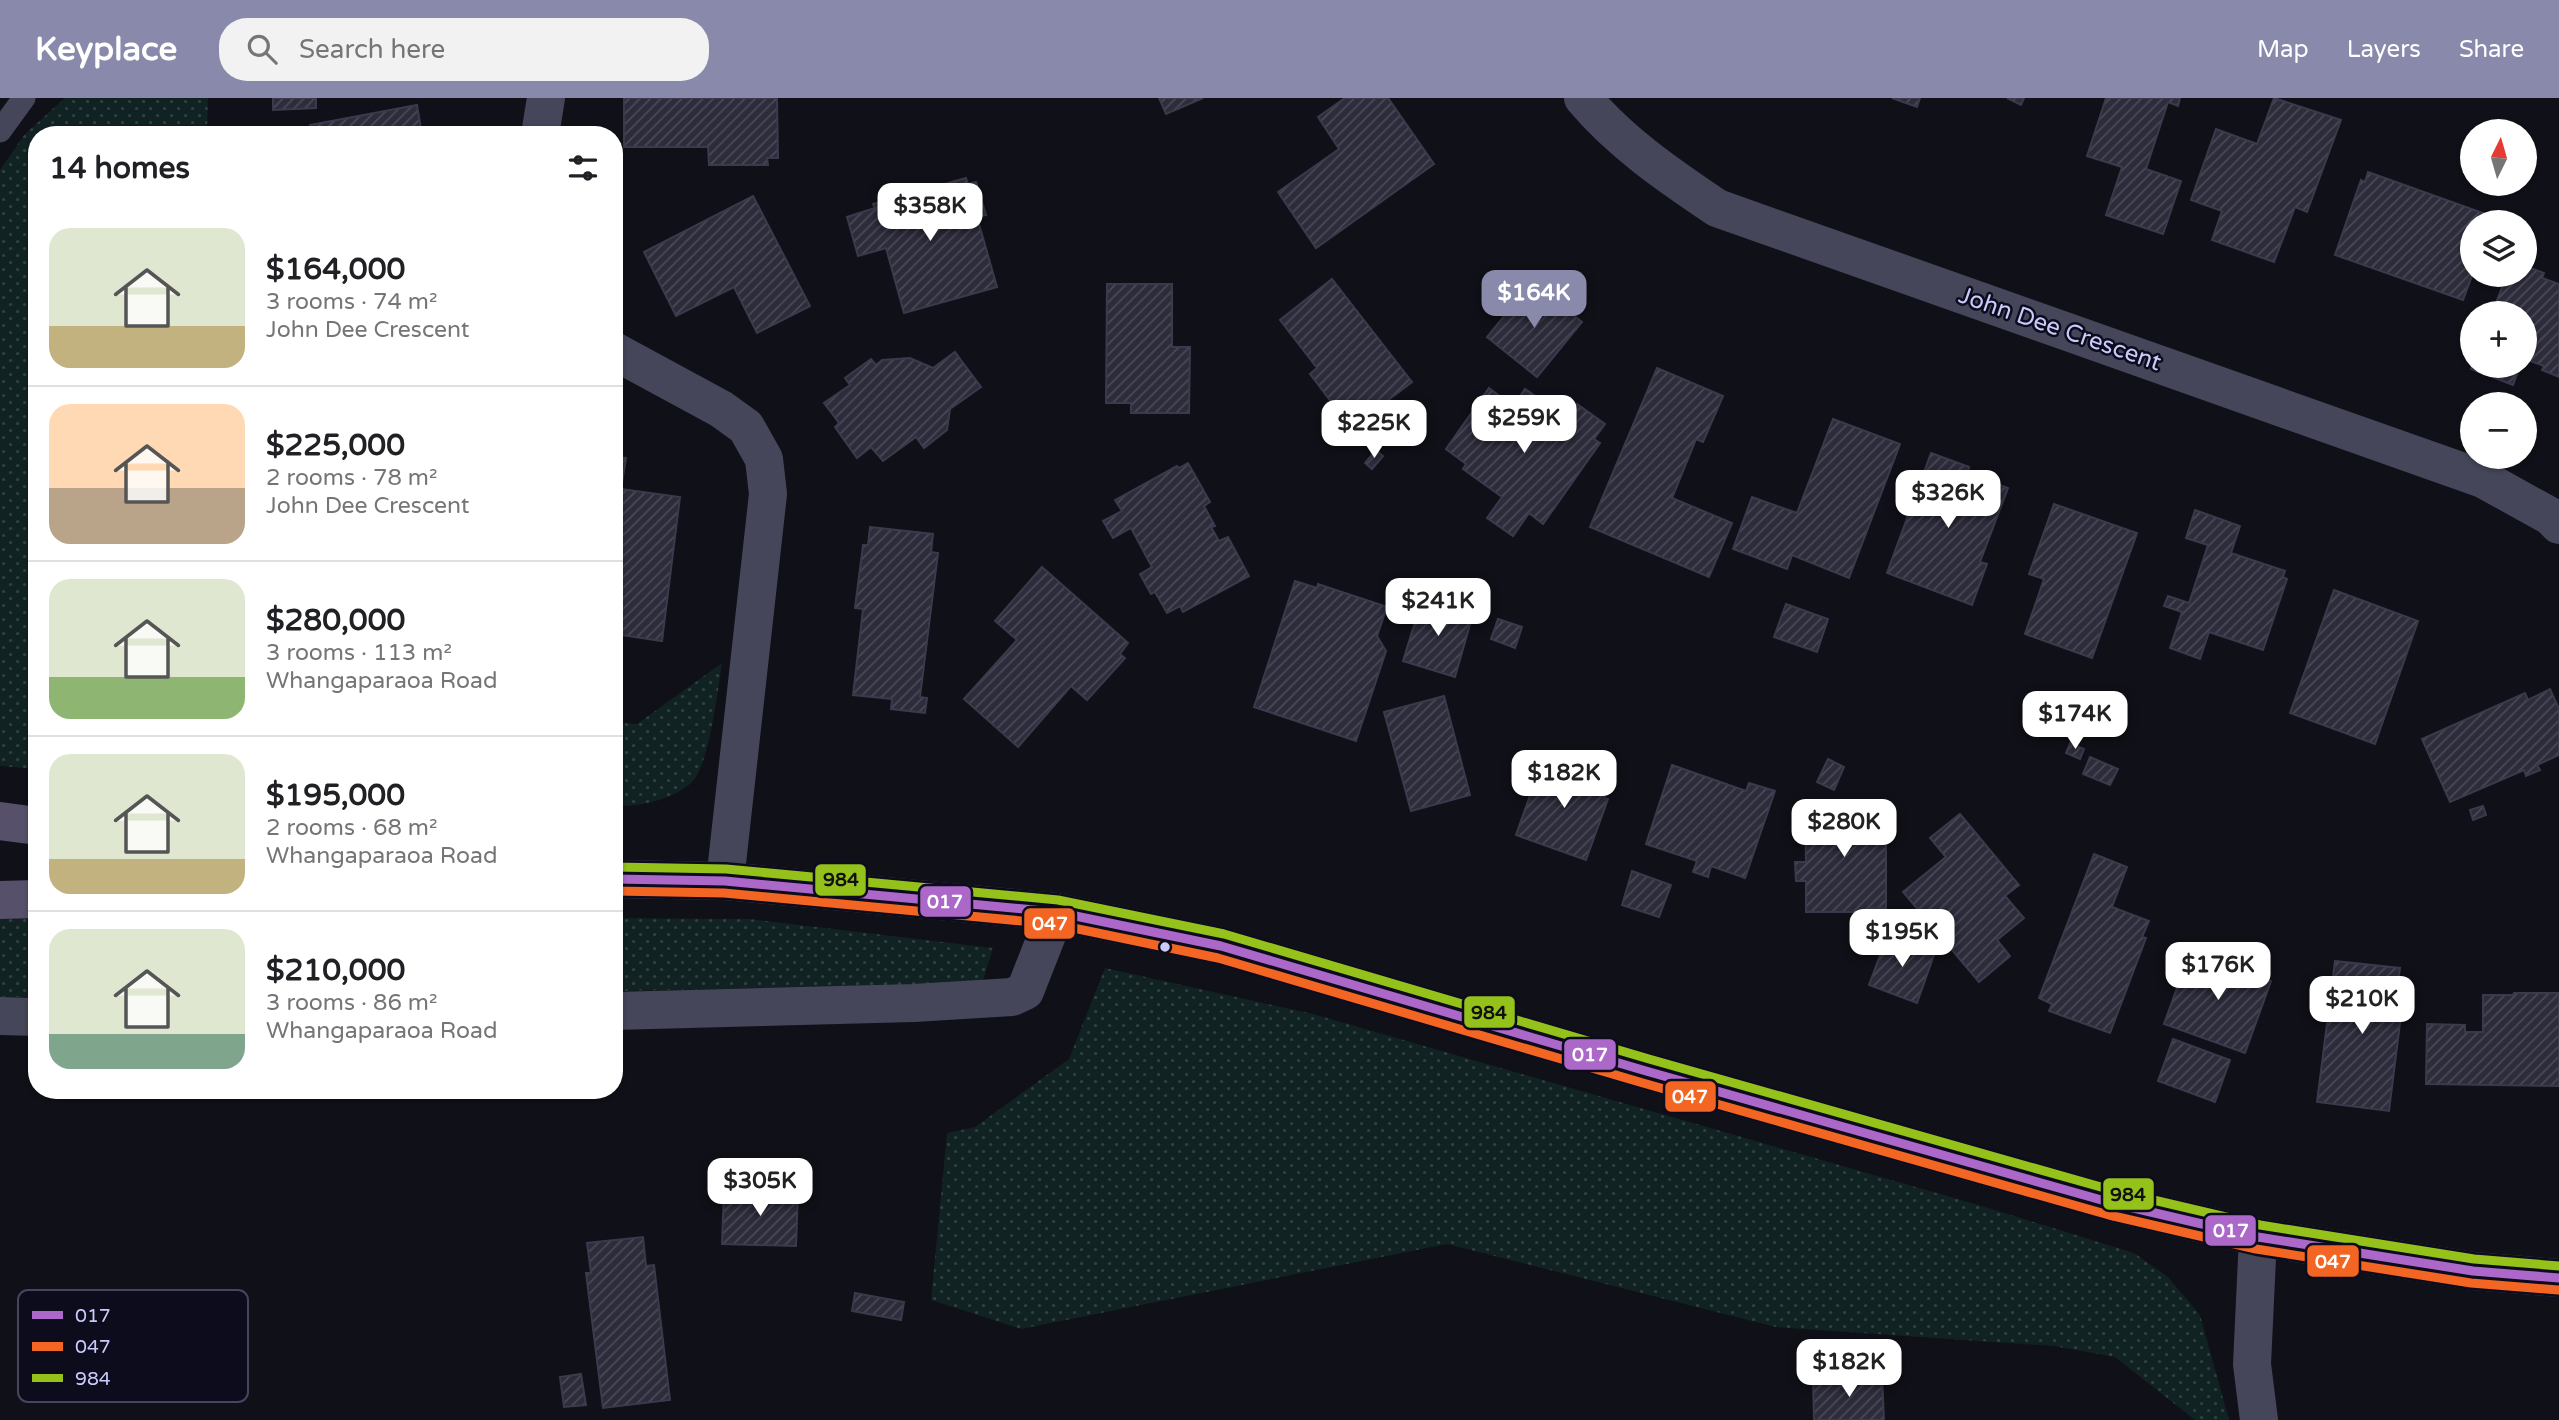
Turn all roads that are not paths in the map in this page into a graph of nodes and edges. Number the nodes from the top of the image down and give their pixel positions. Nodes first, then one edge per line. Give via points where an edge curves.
1 (24, 98) edge
2 (546, 98) edge
3 (1583, 98) edge
4 (541, 126) edge
5 (0, 131) edge
6 (623, 356) edge
7 (2559, 525) edge
8 (0, 821) edge
9 (28, 825) edge
10 (623, 879) edge
11 (0, 880) edge
12 (725, 881) junction
13 (28, 882) edge
14 (28, 899) edge
15 (0, 900) edge
16 (1056, 912) junction
17 (623, 1011) edge
18 (0, 1016) edge
19 (28, 1017) edge
20 (2258, 1237) junction
21 (2559, 1278) edge
22 (2259, 1420) edge

1 - 5 lane
2 - 4 street
3 - 7 street, John Dee Crescent via 1606,125 1656,167 1717,208 2483,479
6 - 12 street via 722,409 746,427 764,459 768,494
8 - 9 main road
10 - 12 main road
11 - 13 main road
12 - 16 main road
14 - 15 main road
16 - 17 street via 1025,990 1012,997
16 - 20 main road via 1221,946 1977,1166
18 - 19 street
20 - 21 main road via 2473,1271
20 - 22 street via 2252,1364

